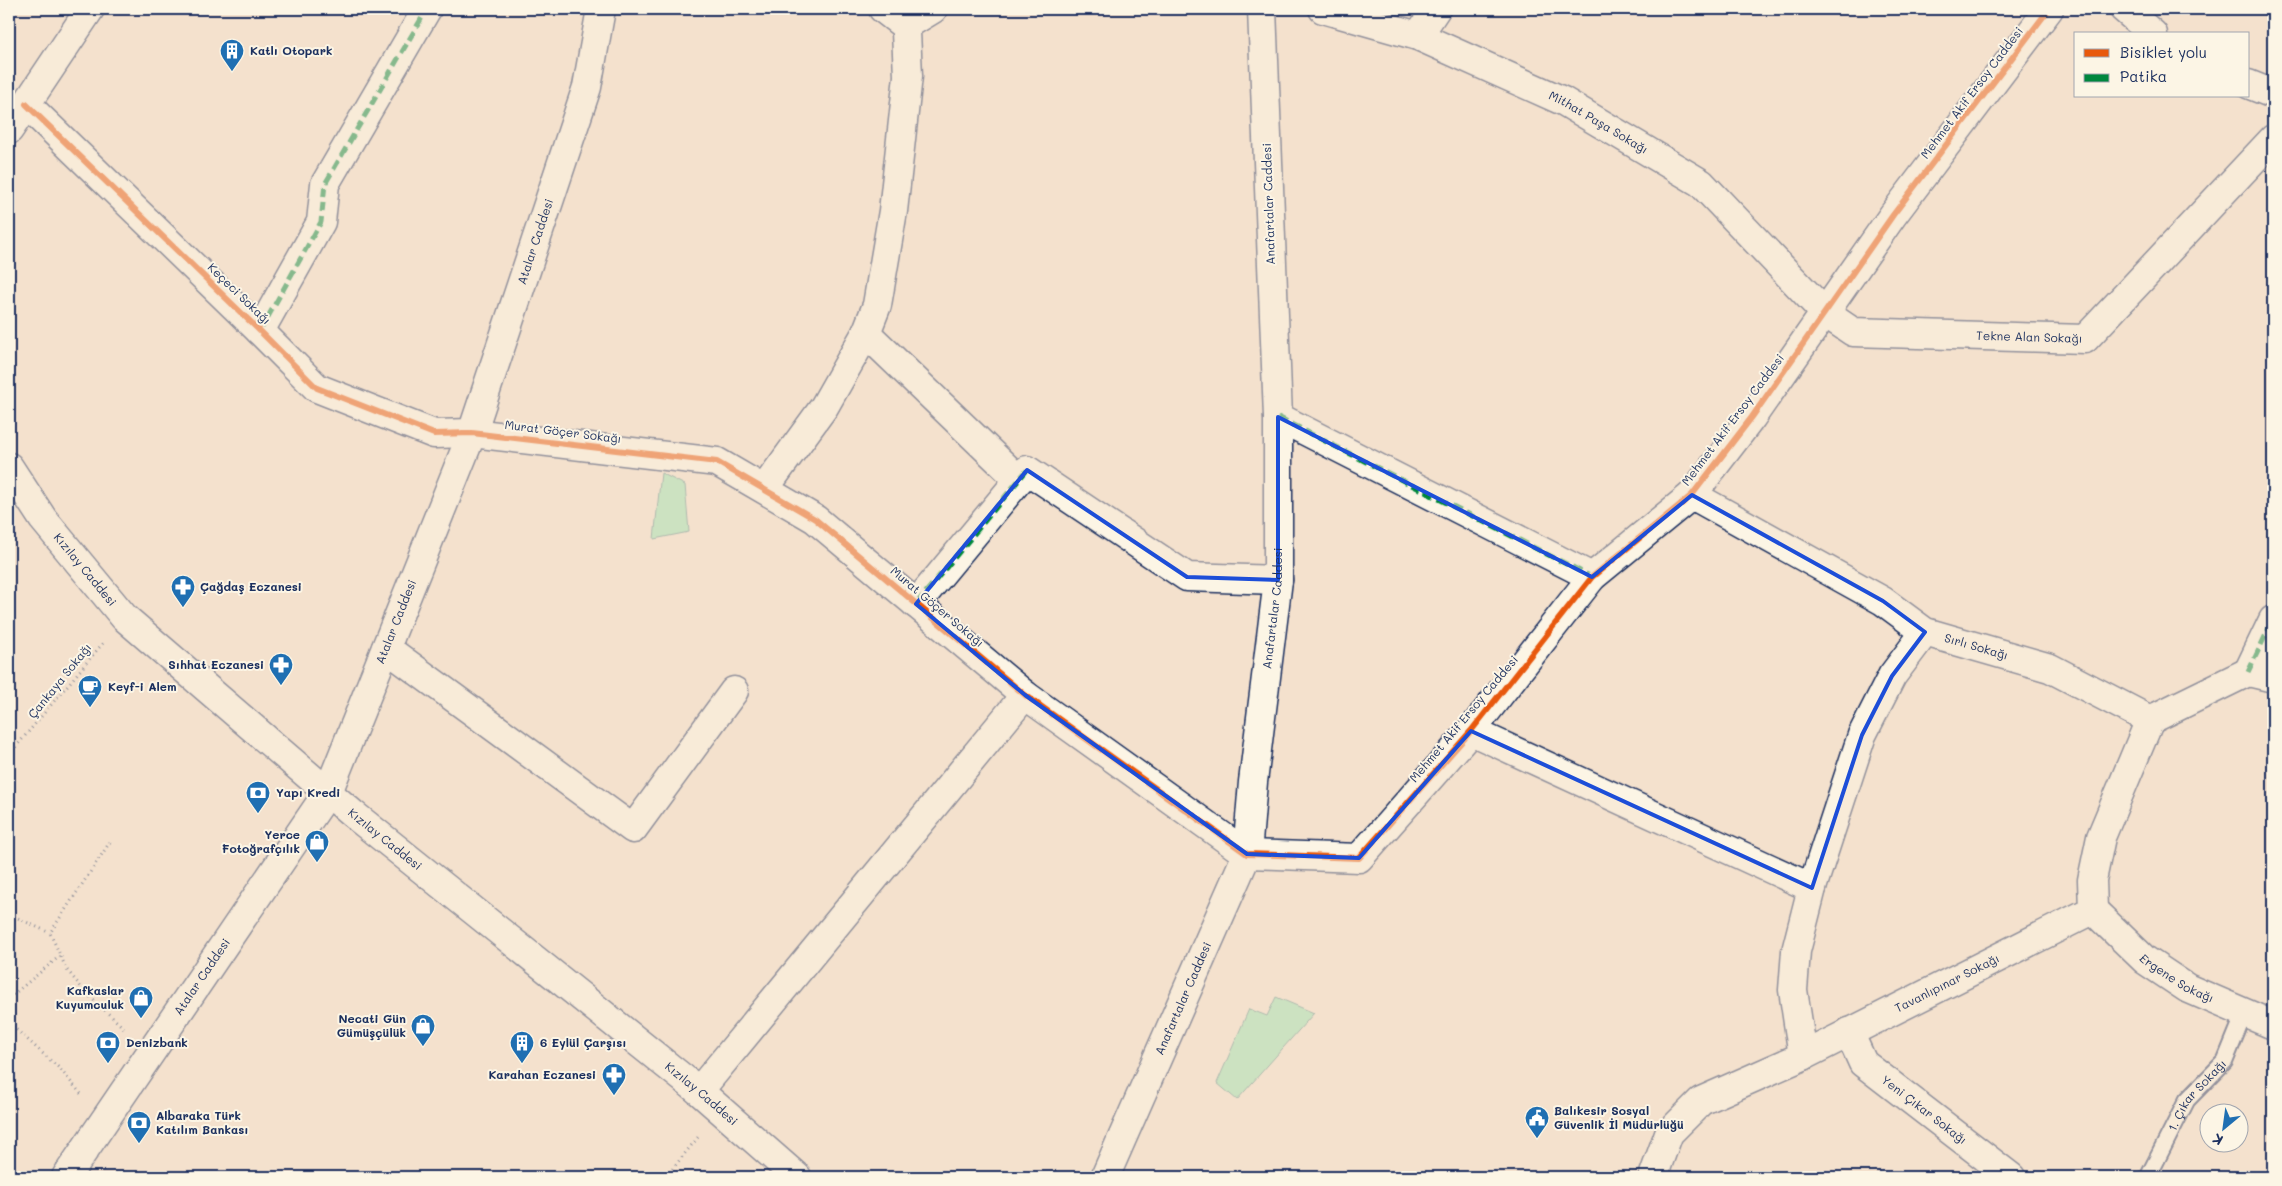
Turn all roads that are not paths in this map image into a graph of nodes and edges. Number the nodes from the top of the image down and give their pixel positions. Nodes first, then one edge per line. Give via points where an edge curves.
1 (90, 9) edge
2 (426, 9) edge
3 (601, 9) edge
4 (883, 9) edge
5 (933, 9) edge
6 (1262, 9) edge
7 (1323, 9) edge
8 (1436, 9) edge
9 (2049, 9) edge
10 (2124, 9) edge
11 (905, 18) edge
12 (2151, 32) edge
13 (1418, 36) junction
14 (2250, 85) edge
15 (2273, 94) edge
16 (26, 104) junction
17 (9, 130) edge
18 (2273, 139) edge
19 (1824, 313) junction
20 (260, 330) junction
21 (866, 333) junction
22 (1278, 417) junction
23 (472, 433) junction
24 (9, 466) edge
25 (1019, 480) junction
26 (765, 488) junction
27 (1692, 495) junction
28 (1592, 577) junction
29 (1278, 580) junction
30 (916, 604) junction
31 (2273, 620) edge
32 (1925, 632) junction
33 (386, 648) junction
34 (2260, 675) edge
35 (734, 691) dead end
36 (1025, 695) junction
37 (2150, 720) junction
38 (1472, 731) junction
39 (328, 792) junction
40 (1247, 854) junction
41 (1812, 888) junction
42 (2093, 910) junction
43 (2245, 1012) junction
44 (2273, 1025) edge
45 (1849, 1032) junction
46 (1803, 1056) junction
47 (699, 1091) junction
48 (66, 1177) edge
49 (797, 1177) edge
50 (1105, 1177) edge
51 (1653, 1177) edge
52 (2012, 1177) edge
53 (2148, 1177) edge

1 - 16 street
2 - 20 street via 324,184 321,222
3 - 23 street, Atalar Caddesi via 587,87
4 - 11 street
5 - 11 street
6 - 22 street, Anafartalar Caddesi
7 - 13 street, Mithat Paşa Sokağı
8 - 13 street
9 - 19 street, Mehmet Akif Ersoy Caddesi via 1893,215
10 - 12 street
11 - 21 street via 908,76 893,211 877,305
13 - 19 street, Mithat Paşa Sokağı via 1563,101 1701,183
14 - 15 street
16 - 17 street
16 - 20 street, Keçeci Sokağı
18 - 19 street, Tekne Alan Sokağı via 2085,339 1853,332
19 - 27 street, Mehmet Akif Ersoy Caddesi via 1752,417
20 - 23 street, Keçeci Sokağı via 317,388 434,434
21 - 25 street
21 - 26 street via 824,407
22 - 28 street
22 - 29 street, Anafartalar Caddesi
23 - 26 street, Murat Göçer Sokağı via 717,462
23 - 33 street, Atalar Caddesi
24 - 39 street, Kızılay Caddesi via 43,519 124,617
25 - 29 street via 1027,470 1188,578
25 - 30 street
26 - 30 street, Murat Göçer Sokağı via 815,519
27 - 28 street, Mehmet Akif Ersoy Caddesi
27 - 32 street, Sırlı Sokağı via 1883,601
28 - 38 street, Mehmet Akif Ersoy Caddesi
29 - 40 street, Anafartalar Caddesi
30 - 36 street, Murat Göçer Sokağı
31 - 34 street
32 - 37 street, Sırlı Sokağı via 2050,668
32 - 41 street via 1892,676 1862,735
33 - 35 street via 634,829
33 - 39 street, Atalar Caddesi
34 - 37 street
36 - 40 street, Murat Göçer Sokağı
36 - 47 street
37 - 42 street via 2101,837 2092,880
38 - 40 street, Mehmet Akif Ersoy Caddesi via 1359,858
38 - 41 street
39 - 47 street, Kızılay Caddesi
39 - 48 street, Atalar Caddesi
40 - 50 street, Anafartalar Caddesi
41 - 46 street via 1796,951 1793,990
42 - 43 street, Ergene Sokağı via 2145,960 2186,988
42 - 45 street, Tavanlıpınar Sokağı
43 - 44 street, Ergene Sokağı
43 - 53 lane, 1. Çıkar Sokağı via 2225,1061 2187,1100
45 - 46 street, Tavanlıpınar Sokağı
45 - 52 street, Yeni Çıkar Sokağı via 1863,1063
46 - 51 street, Tavanlıpınar Sokağı via 1701,1101 1668,1133
47 - 49 street, Kızılay Caddesi

